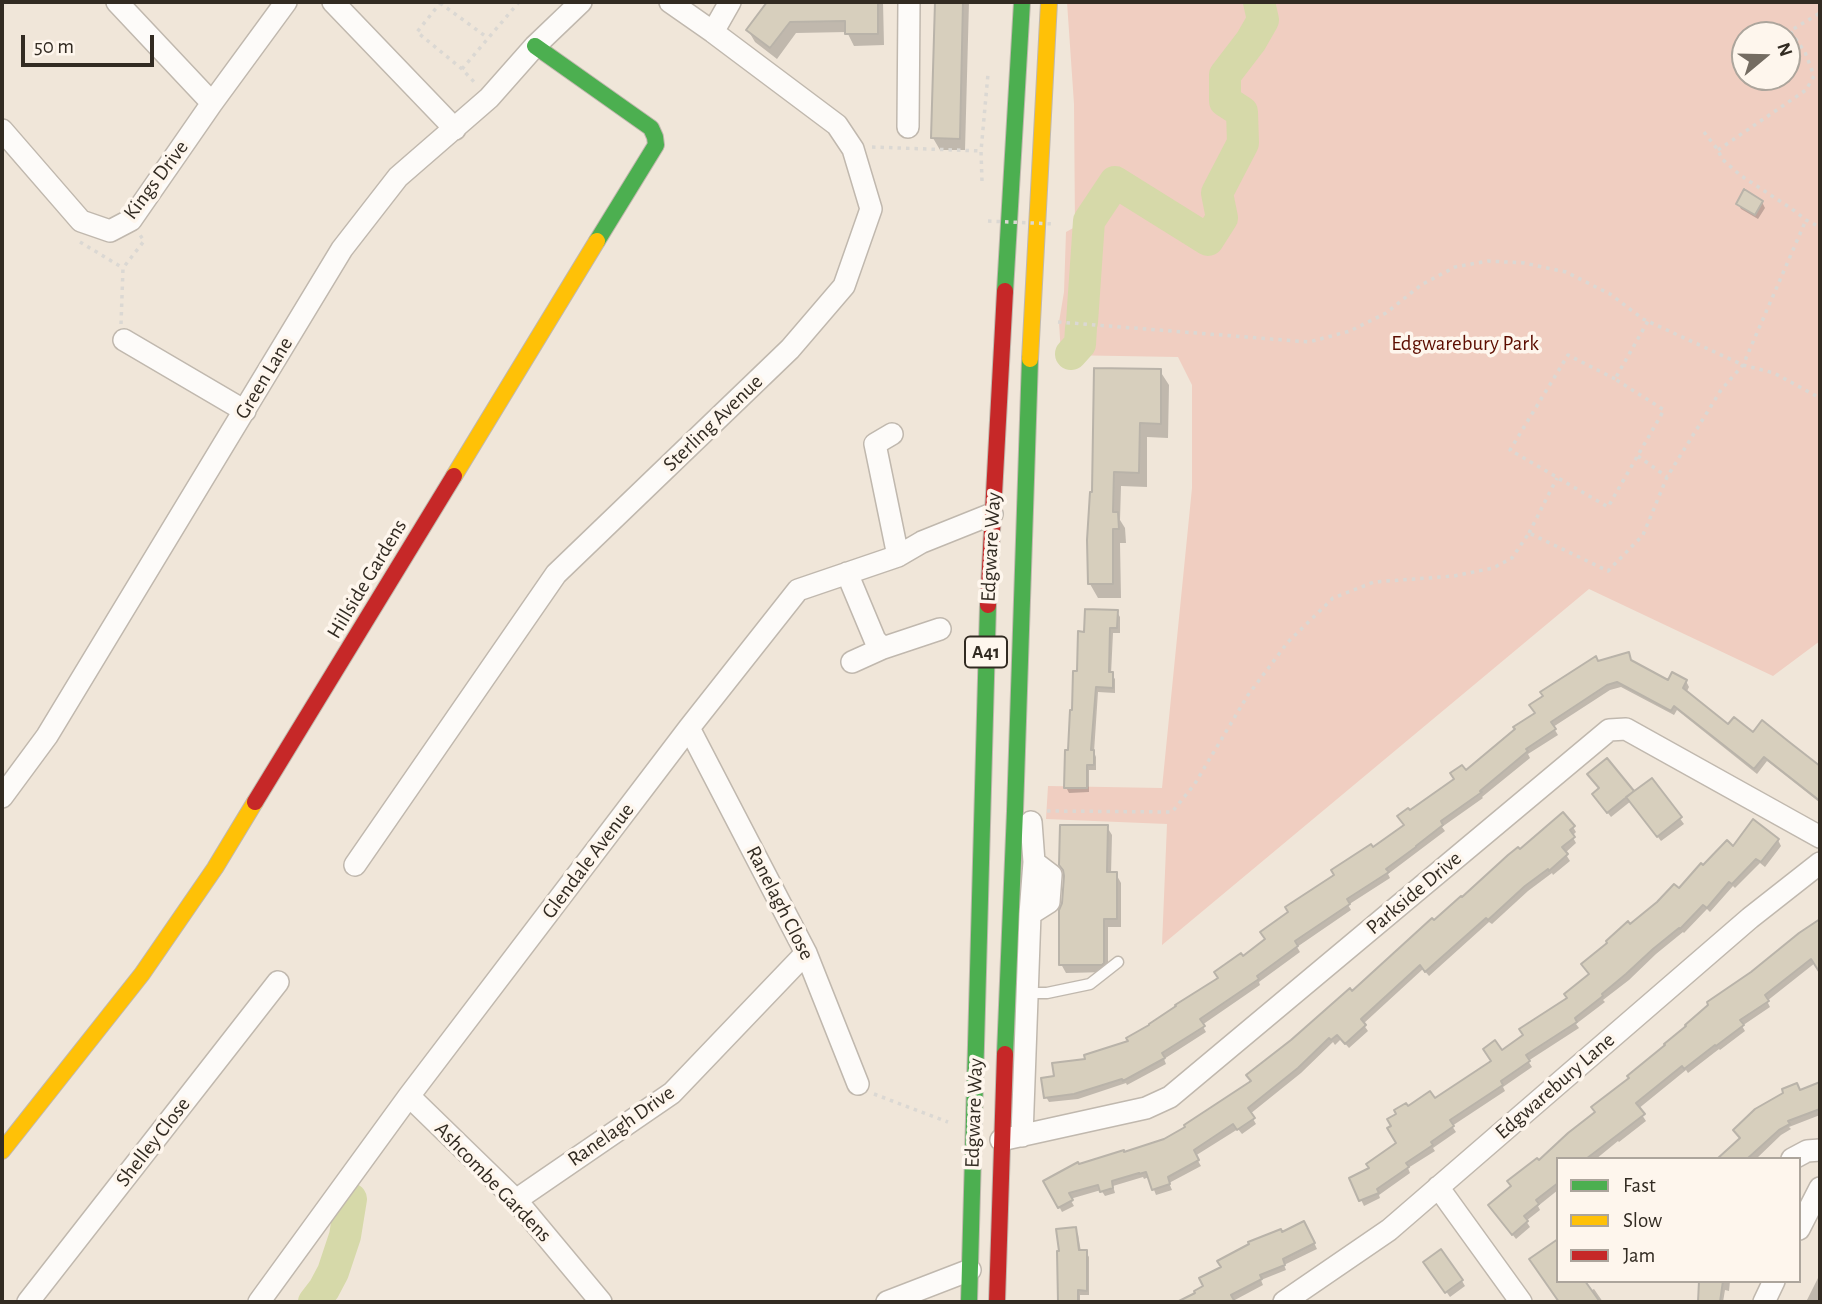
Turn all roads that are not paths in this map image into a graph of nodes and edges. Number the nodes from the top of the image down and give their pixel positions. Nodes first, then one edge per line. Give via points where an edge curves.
1 (117, 2) edge
2 (286, 2) edge
3 (333, 2) edge
4 (581, 2) edge
5 (670, 2) edge
6 (730, 2) edge
7 (909, 2) edge
8 (1022, 2) edge
9 (1049, 2) edge
10 (713, 32) junction
11 (535, 46) junction
12 (212, 103) junction
13 (908, 127) dead end
14 (455, 129) junction
15 (2, 130) edge
16 (124, 340) road end
17 (1029, 372) junction
18 (245, 411) junction
19 (892, 434) dead end
20 (992, 514) junction
21 (898, 556) junction
22 (847, 573) junction
23 (940, 629) dead end
24 (883, 648) junction
25 (852, 662) dead end
26 (690, 728) junction
27 (2, 797) edge
28 (1820, 837) edge
29 (1820, 863) edge
30 (355, 865) dead end
31 (806, 953) junction
32 (1118, 962) dead end
33 (278, 982) dead end
34 (1028, 993) junction
35 (858, 1084) road end
36 (409, 1096) junction
37 (1012, 1138) junction
38 (1820, 1150) edge
39 (2, 1151) edge
40 (1794, 1157) edge
41 (1438, 1187) junction
42 (1820, 1188) edge
43 (516, 1200) junction
44 (1801, 1225) edge
45 (970, 1270) junction
46 (1773, 1283) edge
47 (28, 1302) edge
48 (259, 1302) edge
49 (601, 1302) edge
50 (887, 1302) edge
51 (969, 1302) edge
52 (997, 1302) edge
53 (1284, 1302) edge
54 (1521, 1302) edge
55 (1764, 1302) edge

1 - 12 street
2 - 12 street, Kings Drive
3 - 14 street
4 - 11 street, Green Lane
5 - 10 street, Sterling Avenue
6 - 10 street
7 - 13 street via 898,91
8 - 20 main road, Edgware Way / A41
9 - 17 main road, Edgware Way / A41
10 - 30 street, Sterling Avenue via 836,125 853,149 871,209 844,286 790,349 556,574
11 - 14 street, Green Lane
11 - 39 main road, Hillside Gardens via 651,128 656,145 215,868 142,974
12 - 15 street, Kings Drive via 131,220 110,232 81,221
14 - 18 street, Green Lane via 398,177 342,249
16 - 18 street
17 - 34 street, Edgware Way via 1044,388 1039,666 1031,811 1034,862 1051,875 1049,902 1030,914
17 - 37 main road, Edgware Way / A41 via 1015,797
18 - 27 street, Green Lane via 47,736
19 - 21 street via 875,444
20 - 21 street, Glendale Avenue
20 - 45 main road, Edgware Way / A41
21 - 22 street, Glendale Avenue
22 - 24 street via 875,640
22 - 26 street, Glendale Avenue via 798,590
23 - 24 street
24 - 25 street
26 - 31 street, Ranelagh Close
26 - 36 street, Glendale Avenue
28 - 37 street, Parkside Drive via 1626,729 1609,730 1170,1097 1146,1108
29 - 41 street, Edgwarebury Lane via 1739,927
31 - 35 street, Ranelagh Close
31 - 43 street, Ranelagh Drive via 672,1093
32 - 34 lane via 1090,984
33 - 47 street, Shelley Close
34 - 37 street, Edgware Way
36 - 43 street, Ashcombe Gardens
36 - 48 street, Glendale Avenue
37 - 52 main road, Edgware Way / A41
38 - 40 street
41 - 53 street, Edgwarebury Lane via 1389,1230
41 - 54 street
42 - 44 street
43 - 49 street, Ashcombe Gardens
45 - 50 street
45 - 51 main road, Edgware Way / A41
46 - 55 street

